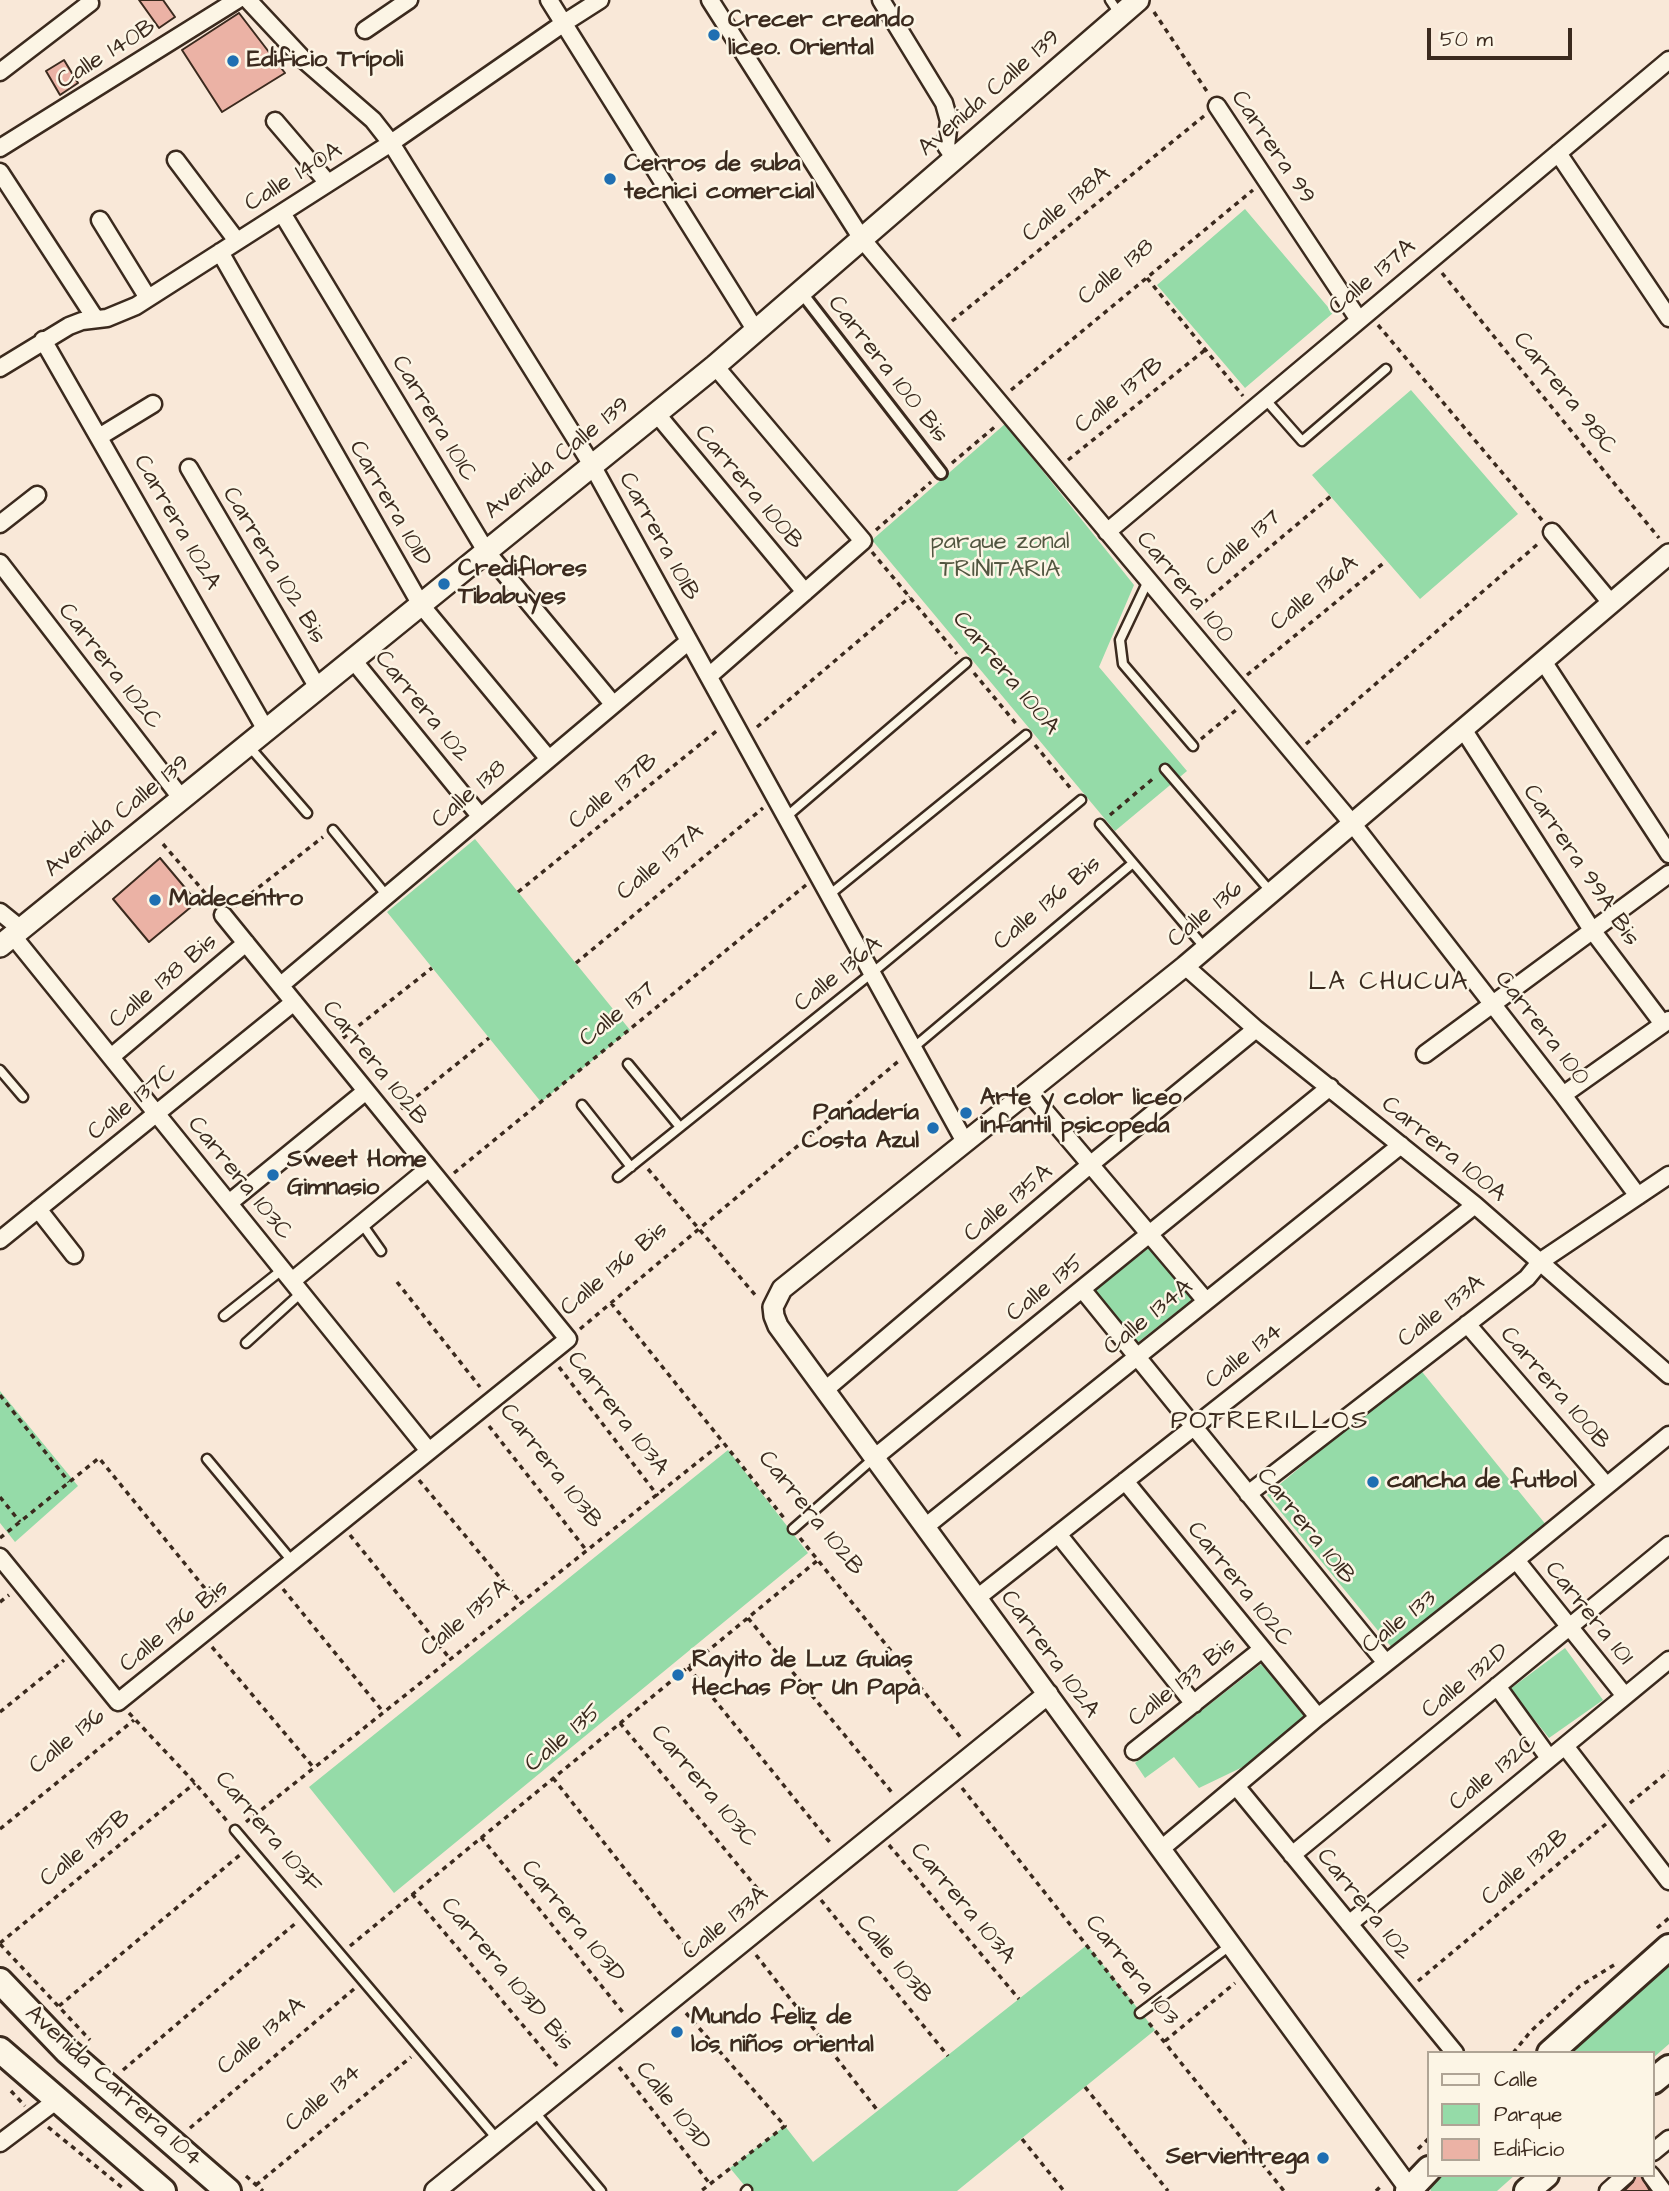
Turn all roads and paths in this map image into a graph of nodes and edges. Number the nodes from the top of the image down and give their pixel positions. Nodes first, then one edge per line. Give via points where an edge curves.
1 (237, 0) edge
2 (248, 0) edge
3 (409, 0) edge
4 (549, 0) edge
5 (600, 0) edge
6 (710, 0) edge
7 (881, 0) edge
8 (90, 1) edge
9 (1145, 5) edge
10 (1115, 8) edge
11 (564, 23) junction
12 (365, 30) dead end
13 (1669, 60) edge
14 (0, 72) edge
15 (1217, 106) junction
16 (275, 121) dead end
17 (391, 143) junction
18 (0, 148) edge
19 (1558, 153) junction
20 (955, 159) junction
21 (176, 160) dead end
22 (0, 172) edge
23 (1266, 180) junction
24 (328, 183) junction
25 (282, 213) junction
26 (100, 220) dead end
27 (862, 239) junction
28 (237, 241) junction
29 (220, 252) junction
30 (1431, 260) junction
31 (1147, 278) junction
32 (801, 292) junction
33 (148, 298) junction
34 (1363, 317) junction
35 (95, 318) junction
36 (1669, 318) edge
37 (756, 331) junction
38 (940, 332) junction
39 (43, 340) junction
40 (1205, 350) junction
41 (715, 366) junction
42 (0, 367) edge
43 (1386, 369) dead end
44 (997, 401) junction
45 (153, 404) dead end
46 (1259, 404) junction
47 (656, 413) junction
48 (99, 437) junction
49 (592, 465) junction
50 (189, 468) dead end
51 (1056, 470) junction
52 (941, 473) dead end
53 (37, 495) dead end
54 (1331, 496) dead end
55 (0, 524) edge
56 (1107, 531) junction
57 (1552, 532) junction
58 (863, 541) junction
59 (1665, 547) edge
60 (486, 551) junction
61 (1387, 561) dead end
62 (0, 564) edge
63 (1148, 580) junction
64 (804, 592) junction
65 (911, 597) junction
66 (1611, 603) junction
67 (421, 605) junction
68 (1182, 620) junction
69 (689, 641) junction
70 (353, 660) junction
71 (1543, 661) junction
72 (966, 663) junction
73 (709, 676) junction
74 (1236, 684) junction
75 (318, 688) junction
76 (613, 704) junction
77 (732, 719) junction
78 (1463, 729) junction
79 (267, 730) junction
80 (1026, 735) junction
81 (743, 739) junction
82 (248, 745) junction
83 (1193, 746) dead end
84 (1294, 754) junction
85 (548, 758) junction
86 (1165, 769) dead end
87 (775, 797) junction
88 (182, 799) junction
89 (1081, 800) joint
90 (307, 813) dead end
91 (480, 816) junction
92 (786, 817) junction
93 (1352, 823) junction
94 (1100, 824) dead end
95 (333, 830) joint
96 (163, 844) dead end
97 (1669, 855) edge
98 (1133, 863) junction
99 (1669, 874) edge
100 (818, 875) junction
101 (518, 892) dead end
102 (1271, 892) junction
103 (829, 895) junction
104 (387, 896) junction
105 (0, 912) edge
106 (223, 915) junction
107 (1592, 930) junction
108 (11, 937) edge
109 (246, 943) junction
110 (1205, 948) junction
111 (576, 963) dead end
112 (1185, 966) junction
113 (432, 968) dead end
114 (872, 973) junction
115 (281, 985) junction
116 (294, 1002) junction
117 (1492, 1004) junction
118 (1666, 1022) edge
119 (1256, 1029) junction
120 (489, 1038) dead end
121 (331, 1047) junction
122 (914, 1048) junction
123 (1425, 1055) dead end
124 (111, 1057) junction
125 (628, 1064) dead end
126 (0, 1070) edge
127 (1330, 1087) junction
128 (366, 1091) junction
129 (1028, 1091) junction
130 (1563, 1095) junction
131 (23, 1097) dead end
132 (582, 1105) dead end
133 (156, 1113) junction
134 (389, 1119) junction
135 (680, 1127) junction
136 (965, 1142) junction
137 (1401, 1145) junction
138 (640, 1159) junction
139 (1091, 1164) junction
140 (631, 1167) junction
141 (429, 1168) junction
142 (1669, 1175) edge
143 (618, 1177) dead end
144 (442, 1184) junction
145 (1638, 1196) junction
146 (229, 1203) junction
147 (1475, 1205) junction
148 (38, 1209) junction
149 (362, 1224) junction
150 (699, 1228) junction
151 (1149, 1234) junction
152 (0, 1240) edge
153 (381, 1251) dead end
154 (74, 1255) dead end
155 (1541, 1261) junction
156 (292, 1281) junction
157 (397, 1282) dead end
158 (1082, 1290) junction
159 (1206, 1301) junction
160 (611, 1303) junction
161 (773, 1307) junction
162 (224, 1316) dead end
163 (1467, 1324) junction
164 (568, 1339) junction
165 (246, 1343) dead end
166 (549, 1354) junction
167 (1137, 1357) junction
168 (1669, 1375) edge
169 (825, 1390) junction
170 (0, 1395) edge
171 (491, 1401) junction
172 (478, 1411) junction
173 (1194, 1427) junction
174 (1669, 1435) edge
175 (723, 1442) junction
176 (429, 1451) junction
177 (874, 1458) junction
178 (207, 1459) dead end
179 (408, 1467) junction
180 (1125, 1481) junction
181 (69, 1482) junction
182 (1606, 1485) junction
183 (1248, 1494) junction
184 (658, 1496) junction
185 (0, 1497) edge
186 (20, 1522) junction
187 (340, 1522) junction
188 (925, 1527) junction
189 (793, 1529) junction
190 (1058, 1534) junction
191 (0, 1538) edge
192 (1669, 1545) edge
193 (587, 1551) junction
194 (0, 1557) edge
195 (818, 1560) junction
196 (1516, 1560) junction
197 (292, 1562) junction
198 (273, 1577) junction
199 (977, 1598) junction
200 (522, 1604) junction
201 (226, 1615) junction
202 (748, 1618) junction
203 (1569, 1627) junction
204 (201, 1635) junction
205 (76, 1650) junction
206 (1261, 1650) junction
207 (451, 1660) junction
208 (1669, 1660) edge
209 (1386, 1663) junction
210 (688, 1667) junction
211 (1497, 1686) junction
212 (1048, 1694) junction
213 (1625, 1696) junction
214 (118, 1702) junction
215 (1194, 1704) junction
216 (0, 1712) edge
217 (384, 1713) junction
218 (1318, 1717) junction
219 (135, 1720) junction
220 (620, 1723) junction
221 (1565, 1746) junction
222 (1134, 1751) dead end
223 (974, 1754) junction
224 (1549, 1758) junction
225 (314, 1768) junction
226 (1669, 1771) edge
227 (950, 1774) junction
228 (553, 1778) junction
229 (195, 1783) junction
230 (1236, 1786) junction
231 (906, 1810) junction
232 (1617, 1814) junction
233 (0, 1829) edge
234 (235, 1830) junction
235 (878, 1832) junction
236 (481, 1837) junction
237 (249, 1847) junction
238 (1161, 1849) junction
239 (1292, 1855) junction
240 (844, 1859) junction
241 (1669, 1881) edge
242 (810, 1887) junction
243 (412, 1894) junction
244 (778, 1913) junction
245 (306, 1914) junction
246 (1669, 1918) edge
247 (1349, 1924) junction
248 (744, 1940) junction
249 (1659, 1941) edge
250 (0, 1944) edge
251 (1231, 1945) junction
252 (340, 1954) junction
253 (1618, 1962) dead end
254 (706, 1971) junction
255 (1250, 1971) junction
256 (0, 1981) edge
257 (363, 1981) junction
258 (1405, 1992) junction
259 (673, 1998) junction
260 (1019, 1999) dead end
261 (59, 2007) junction
262 (1140, 2013) junction
263 (635, 2028) junction
264 (1164, 2042) junction
265 (97, 2047) dead end
266 (421, 2049) junction
267 (0, 2050) edge
268 (1453, 2051) edge
269 (1515, 2051) edge
270 (1552, 2051) edge
271 (607, 2052) junction
272 (948, 2056) dead end
273 (114, 2062) dead end
274 (1669, 2068) edge
275 (122, 2070) junction
276 (132, 2078) dead end
277 (1655, 2079) edge
278 (570, 2081) junction
279 (1085, 2087) dead end
280 (9, 2088) dead end
281 (57, 2100) junction
282 (534, 2111) junction
283 (878, 2111) dead end
284 (35, 2116) junction
285 (181, 2120) dead end
286 (1669, 2138) edge
287 (1021, 2139) dead end
288 (498, 2140) junction
289 (0, 2143) edge
290 (1655, 2150) edge
291 (1428, 2170) edge
292 (1544, 2177) edge
293 (1624, 2177) edge
294 (233, 2180) edge
295 (710, 2184) junction
296 (256, 2185) junction
297 (123, 2190) edge
298 (1410, 2190) edge
299 (163, 2191) edge
300 (263, 2191) edge
301 (435, 2191) edge
302 (601, 2191) edge
303 (701, 2191) edge
304 (1064, 2191) edge
305 (1168, 2191) edge
306 (1284, 2191) edge
307 (1527, 2191) edge
308 (1608, 2191) edge

1 - 18 street, Calle 140B
2 - 17 street, Carrera 101B via 304,60 373,120
3 - 12 street
4 - 11 street
5 - 11 street, Calle 140A
6 - 27 street, Carrera 100
7 - 20 street via 944,103 949,121 947,146
8 - 14 street
9 - 10 main road, Avenida Calle 139
9 - 15 path, Carrera 99
10 - 20 main road, Avenida Calle 139
11 - 17 street, Calle 140A
11 - 37 street
13 - 19 street, Calle 137A
15 - 23 street, Carrera 99
15 - 38 path, Calle 138A
16 - 24 street
17 - 24 street, Calle 140A
17 - 49 street, Carrera 101B
19 - 30 street, Calle 137A
19 - 36 street
20 - 27 main road, Avenida Calle 139
21 - 28 street
22 - 35 street
23 - 31 path, Calle 138
23 - 34 street, Carrera 99
24 - 25 street, Calle 140A
25 - 28 street, Calle 140A
25 - 60 street, Carrera 101C
26 - 33 street
27 - 32 main road, Avenida Calle 139
27 - 38 street, Carrera 100
28 - 29 street, Calle 140A
29 - 33 street, Calle 140A
29 - 67 street, Carrera 101D
30 - 34 street, Calle 137A
30 - 59 path, Carrera 98C
31 - 40 path
31 - 44 path, Calle 138
32 - 37 main road, Avenida Calle 139
32 - 52 street, Carrera 100 Bis
33 - 35 street, Calle 140A via 122,313
34 - 46 street, Calle 137A
34 - 57 path
35 - 39 street, Calle 140A
37 - 41 main road, Avenida Calle 139
38 - 44 street, Carrera 100
39 - 42 street, Calle 140A
39 - 48 street, Carrera 102A
40 - 46 path
40 - 51 path, Calle 137B
41 - 47 main road, Avenida Calle 139
41 - 58 street
43 - 46 lane via 1302,441
44 - 51 street, Carrera 100
45 - 48 street
46 - 56 street, Calle 137A
47 - 49 main road, Avenida Calle 139
47 - 64 street, Carrera 100B
48 - 79 street, Carrera 102A
49 - 60 main road, Avenida Calle 139
49 - 69 street, Carrera 101B
50 - 75 street, Carrera 102 Bis
51 - 56 street, Carrera 100
53 - 55 street
54 - 68 path, Calle 137
56 - 63 street, Carrera 100
57 - 66 street
57 - 84 path
58 - 64 street
58 - 65 path, Carrera 100A
59 - 66 street, Calle 136
60 - 67 main road, Avenida Calle 139
60 - 76 street, Carrera 101C
61 - 74 path, Calle 136A
62 - 88 street, Carrera 102C
63 - 68 street, Carrera 100
63 - 83 lane via 1120,640 1123,664
64 - 73 street
65 - 72 path, Carrera 100A
65 - 81 path
66 - 71 street, Calle 136
67 - 70 main road, Avenida Calle 139
67 - 85 street, Carrera 101D
68 - 74 street, Carrera 100
69 - 73 street, Carrera 101B
69 - 76 street, Calle 138
70 - 75 main road, Avenida Calle 139
70 - 91 street, Carrera 102
71 - 78 street, Calle 136
71 - 97 street
72 - 80 path, Carrera 100A
72 - 92 lane
73 - 77 street, Carrera 101B
74 - 84 street, Carrera 100
75 - 79 main road, Avenida Calle 139
76 - 85 street, Calle 138
77 - 81 street, Carrera 101B
77 - 101 path, Calle 137B
78 - 93 street, Calle 136
78 - 107 street, Carrera 99A Bis
79 - 82 main road, Avenida Calle 139
80 - 89 path, Carrera 100A
80 - 103 lane
81 - 87 street, Carrera 101B
82 - 88 main road, Avenida Calle 139
82 - 90 lane
84 - 93 street, Carrera 100
85 - 91 street, Calle 138
86 - 102 lane
87 - 92 street, Carrera 101B
87 - 111 path, Calle 137A
88 - 108 main road, Avenida Calle 139
89 - 114 lane, Calle 136A
91 - 104 street, Calle 138
92 - 100 street, Carrera 101B
93 - 102 street, Calle 136
93 - 117 street, Carrera 100
94 - 98 lane
95 - 104 lane
95 - 106 path
96 - 106 path
98 - 110 lane
98 - 122 lane, Calle 136 Bis
99 - 107 street
100 - 103 street, Carrera 101B
100 - 144 path, Calle 137
102 - 110 street, Calle 136
103 - 114 street, Carrera 101B
104 - 115 street, Calle 138
105 - 108 street, Carrera 103C
106 - 109 street, Carrera 102B
107 - 117 street
107 - 118 street, Carrera 99A Bis
108 - 124 street, Carrera 103C
109 - 115 street, Carrera 102B
109 - 124 street, Calle 138 Bis
110 - 112 street, Calle 136
112 - 119 street, Carrera 100A
112 - 129 street, Calle 136
113 - 121 path
114 - 122 street, Carrera 101B
114 - 135 lane, Calle 136A
115 - 116 street, Carrera 102B
116 - 121 street, Carrera 102B
116 - 133 street, Calle 137C
117 - 123 street
117 - 130 street, Carrera 100
118 - 130 street
119 - 127 street, Carrera 100A
119 - 139 street, Calle 135A
120 - 134 path
121 - 128 street, Carrera 102B
122 - 136 street, Carrera 101B
122 - 150 path, Calle 136 Bis
124 - 133 street, Carrera 103C
125 - 135 lane
126 - 131 lane
127 - 137 street, Carrera 100A
127 - 151 street, Calle 135
128 - 134 street, Carrera 102B
128 - 146 street
129 - 136 street, Calle 136
129 - 139 street
130 - 145 street, Carrera 100
132 - 140 lane
133 - 146 street, Carrera 103C
133 - 148 street, Calle 137C
134 - 141 street, Carrera 102B
135 - 138 lane, Calle 136A
136 - 161 street, Calle 136 via 782,1289
137 - 147 street, Carrera 100A
137 - 159 street, Calle 134A
138 - 140 lane, Calle 136A
138 - 150 path
139 - 151 street
139 - 169 street, Calle 135A
140 - 143 lane, Calle 136A
141 - 144 street, Carrera 102B
141 - 149 street
142 - 145 street, Calle 133A
144 - 164 street, Carrera 102B
145 - 155 street, Calle 133A
146 - 156 street, Carrera 103C
147 - 155 street, Carrera 100A
147 - 173 street, Calle 134
148 - 152 street, Calle 137C
148 - 154 street
149 - 153 lane
149 - 156 street
150 - 160 path, Calle 136 Bis
150 - 161 path via 752,1294
151 - 158 street, Calle 135
151 - 159 street
155 - 163 street, Calle 133A via 1527,1278
155 - 168 street, Carrera 100A
156 - 162 lane
156 - 165 lane
156 - 176 street, Carrera 103C
157 - 171 path
158 - 167 street, Carrera 101B
158 - 177 street, Calle 135
159 - 167 street, Calle 134A
160 - 164 path, Calle 136 Bis
160 - 175 path, Carrera 102B
161 - 169 street, Carrera 102A via 778,1326
163 - 182 street, Carrera 100B
163 - 183 street, Calle 133A
164 - 166 street, Calle 136 Bis
166 - 171 street, Calle 136 Bis
166 - 184 path, Carrera 103A
167 - 173 street, Carrera 101B
167 - 188 street, Calle 134A
169 - 177 street, Carrera 102A
170 - 181 path
171 - 172 street, Calle 136 Bis
172 - 176 street, Calle 136 Bis
172 - 193 path, Carrera 103B
173 - 180 street, Calle 134
173 - 183 street, Carrera 101B
174 - 182 street, Calle 133
175 - 184 path, Calle 135A
175 - 189 path, Carrera 102B
176 - 179 street, Calle 136 Bis
177 - 188 street, Carrera 102A
177 - 189 lane, Calle 135
178 - 197 lane
179 - 187 street, Calle 136 Bis
179 - 200 path
180 - 190 street, Calle 134
180 - 206 street, Carrera 102C
181 - 186 path
181 - 201 path via 99,1458
182 - 196 street, Calle 133
183 - 209 street, Carrera 101B
184 - 193 path, Calle 135A
185 - 186 path
186 - 191 path
187 - 197 street, Calle 136 Bis
187 - 207 path
188 - 199 street, Carrera 102A
189 - 195 path, Carrera 102B
190 - 199 street, Calle 134
190 - 215 street
192 - 203 street, Calle 132D
193 - 200 path, Calle 135A
194 - 205 street
195 - 202 path, Calle 135
195 - 223 path, Carrera 102B
196 - 203 street, Carrera 101
196 - 209 street, Calle 133
197 - 198 street, Calle 136 Bis
198 - 201 street, Calle 136 Bis
198 - 217 path
199 - 212 street, Carrera 102A
200 - 207 path, Calle 135A
201 - 204 street, Calle 136 Bis
202 - 210 path, Calle 135
202 - 231 path, Carrera 103A
203 - 211 street, Calle 132D
203 - 213 street, Carrera 101
204 - 214 street, Calle 136 Bis
204 - 225 path
205 - 214 street
205 - 216 path
206 - 215 street, Calle 133 Bis
206 - 218 street, Carrera 102C
207 - 217 path, Calle 135A
208 - 213 street, Calle 132C
209 - 218 street, Calle 133
210 - 220 path, Calle 135
210 - 240 path
211 - 224 street
211 - 239 street, Calle 132D
212 - 223 street, Calle 133A
212 - 238 street, Carrera 102A
213 - 221 street, Calle 132C
214 - 219 path, Carrera 103F
215 - 222 street, Calle 133 Bis
217 - 225 path, Calle 135A
218 - 230 street, Calle 133
219 - 229 path, Carrera 103F
219 - 233 path, Calle 136
220 - 228 path, Calle 135
220 - 244 path, Carrera 103C
221 - 224 street, Calle 132C
221 - 232 street
223 - 227 street, Calle 133A
224 - 247 street, Calle 132C
225 - 234 path, Calle 135A
226 - 232 path, Calle 132B
227 - 231 street, Calle 133A
227 - 262 path, Carrera 103
228 - 236 path, Calle 135
228 - 254 path
229 - 234 path, Carrera 103F
229 - 250 path, Calle 135B
230 - 238 street, Calle 133
230 - 239 street, Carrera 102
231 - 235 street, Calle 133A
232 - 241 street
232 - 258 path, Calle 132B
234 - 237 lane, Carrera 103F
235 - 240 street, Calle 133A
235 - 260 path, Carrera 103A
236 - 243 path, Calle 135
236 - 263 path, Carrera 103D
237 - 245 lane, Carrera 103F
237 - 261 path
238 - 251 street, Carrera 102A
239 - 247 street, Carrera 102
240 - 242 street, Calle 133A
242 - 244 street, Calle 133A
242 - 272 path, Calle 103B
243 - 252 path, Calle 135
243 - 278 path, Carrera 103D Bis
244 - 248 street, Calle 133A
245 - 252 lane, Carrera 103F
245 - 275 path
246 - 249 path
247 - 258 street, Carrera 102
248 - 254 street, Calle 133A
248 - 283 path
249 - 270 main road
250 - 261 path
251 - 255 street, Carrera 102A
251 - 262 lane
252 - 257 lane, Carrera 103F
253 - 269 path via 1580,1986
254 - 259 street, Calle 133A
255 - 264 path
255 - 298 street, Carrera 102A
256 - 294 main road, Avenida Carrera 104 via 67,2051
257 - 266 lane, Carrera 103F
257 - 285 path, Calle 134A via 190,2128
258 - 268 street, Carrera 102
259 - 263 street, Calle 133A
259 - 295 path via 785,2126
261 - 265 path
262 - 264 path, Carrera 103
263 - 271 street, Calle 133A
264 - 306 path, Carrera 103
266 - 288 lane, Carrera 103F
266 - 296 path, Calle 134
267 - 281 main road, Avenida Carrera 104
271 - 278 street, Calle 133A
271 - 295 path, Calle 103D
273 - 275 path
274 - 277 main road
275 - 276 path
278 - 282 street, Calle 133A
279 - 305 path
280 - 284 path
281 - 284 street
281 - 299 main road, Avenida Carrera 104
282 - 288 street, Calle 133A
282 - 302 lane
284 - 289 street
284 - 297 path
286 - 290 street
287 - 304 path
288 - 301 street, Calle 133A
291 - 298 main road
292 - 307 main road
293 - 308 street
294 - 296 path
295 - 303 path
296 - 300 path

